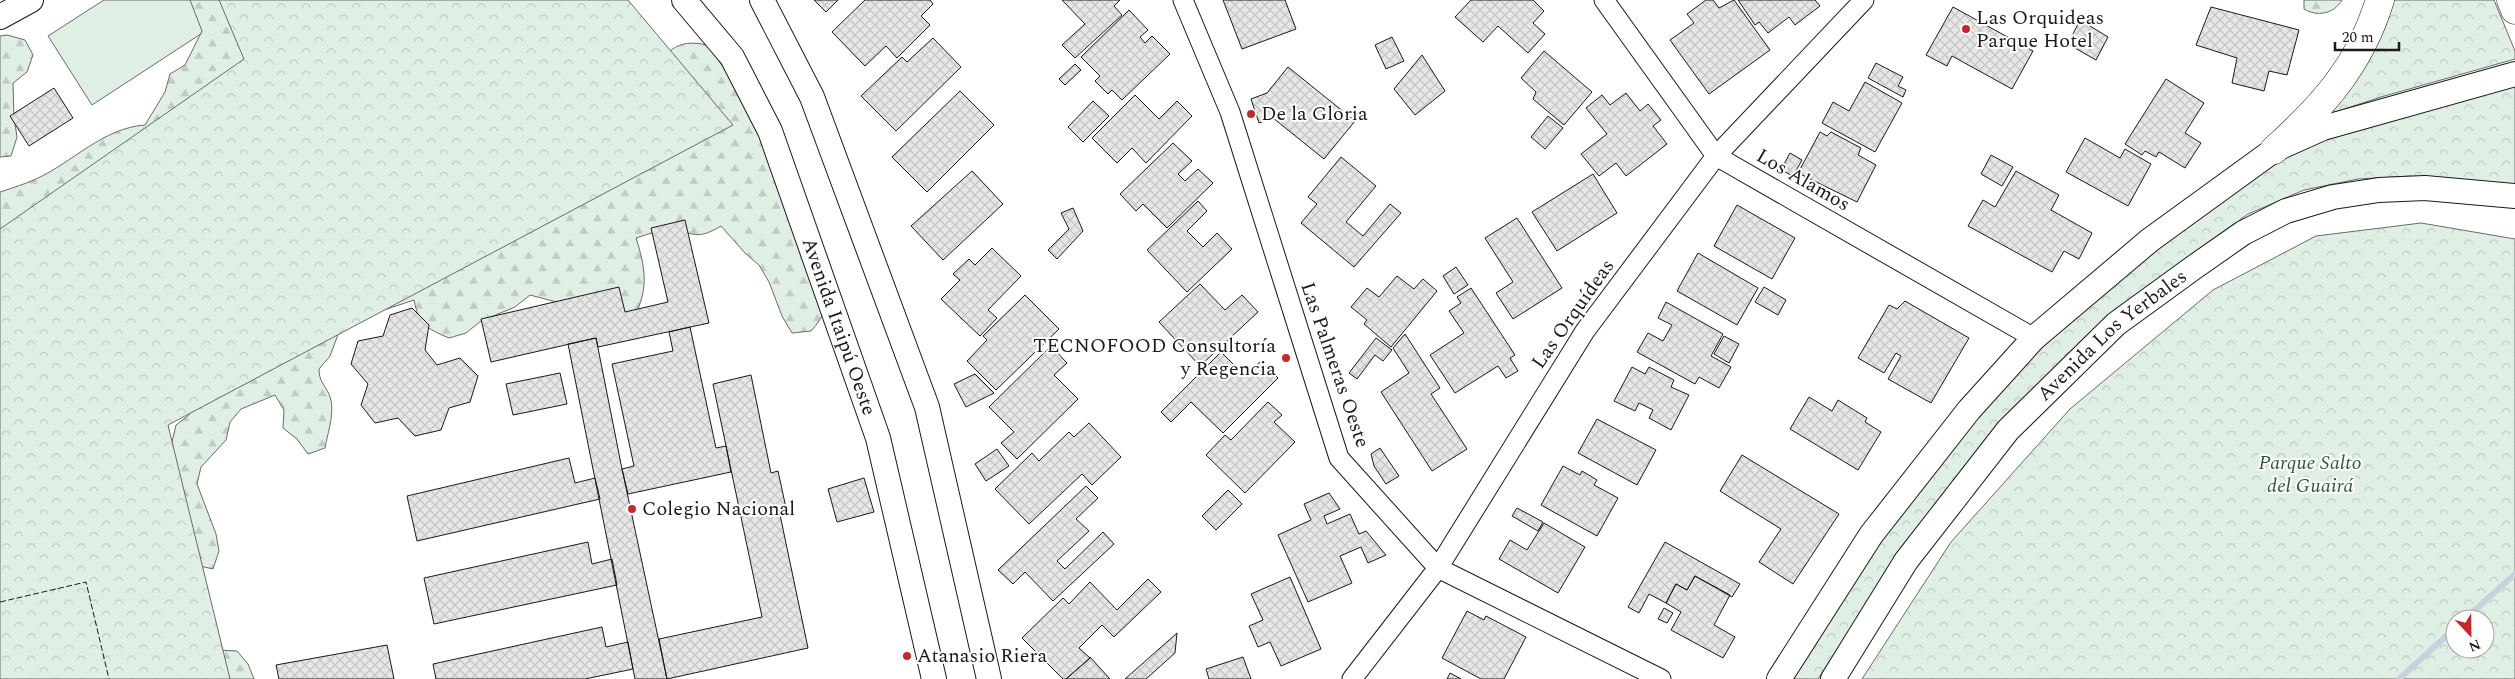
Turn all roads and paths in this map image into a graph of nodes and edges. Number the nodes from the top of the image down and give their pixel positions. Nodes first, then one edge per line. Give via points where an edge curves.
1 (31, 0) edge
2 (684, 0) edge
3 (762, 0) edge
4 (1183, 0) edge
5 (1604, 0) edge
6 (1864, 0) edge
7 (2380, 0) edge
8 (2511, 0) edge
9 (2515, 10) edge
10 (0, 17) edge
11 (2515, 74) edge
12 (2274, 150) junction
13 (1716, 156) junction
14 (2515, 196) edge
15 (2034, 338) junction
16 (1438, 568) junction
17 (934, 679) edge
18 (989, 679) edge
19 (1352, 679) edge
20 (1661, 679) edge
21 (1778, 679) edge
22 (1833, 679) edge

1 - 10 street
2 - 17 street, Avenida Itaipú Oeste via 732,57 770,132 878,438
3 - 18 street via 812,96 927,407
4 - 16 street, Las Palmeras Oeste via 1230,112 1339,458
5 - 13 street, Los Alamos
6 - 13 street, Las Orquídeas
7 - 12 main road via 2362,48 2338,84 2312,116
8 - 9 main road
11 - 12 street via 2323,128
12 - 15 street via 2150,240
13 - 15 street, Los Alamos
13 - 16 street, Las Orquídeas via 1585,330
14 - 22 street, Avenida Los Yerbales via 2425,188 2333,197 2268,220 2243,233 2193,268 2116,324 2008,430 1906,561
15 - 21 street via 1969,410 1871,535
16 - 19 street, Las Orquídeas
16 - 20 street, Las Palmeras Oeste

